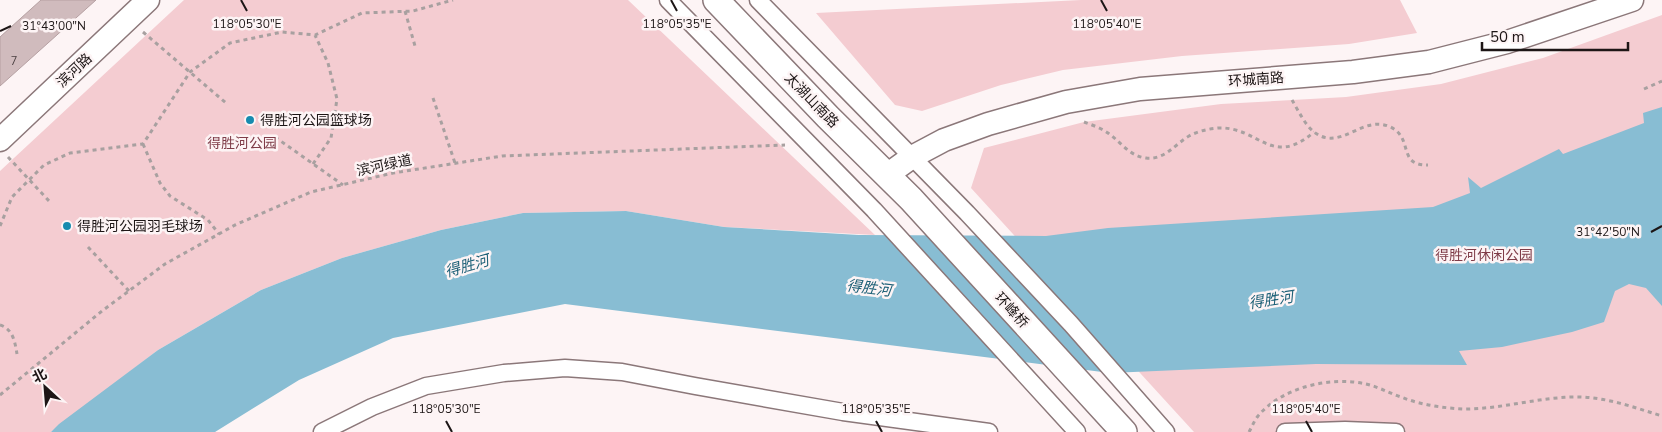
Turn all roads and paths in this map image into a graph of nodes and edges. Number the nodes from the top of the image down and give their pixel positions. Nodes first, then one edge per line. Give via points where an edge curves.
1 (148, 0) edge
2 (453, 0) edge
3 (668, 0) edge
4 (716, 0) edge
5 (758, 0) edge
6 (1632, 0) edge
7 (405, 11) junction
8 (128, 19) junction
9 (315, 35) junction
10 (415, 46) dead end
11 (190, 72) junction
12 (1662, 81) edge
13 (1644, 89) dead end
14 (433, 98) dead end
15 (1292, 100) dead end
16 (226, 103) dead end
17 (1084, 122) dead end
18 (1314, 132) junction
19 (800, 135) junction
20 (275, 137) dead end
21 (143, 144) junction
22 (3, 147) edge
23 (912, 157) junction
24 (455, 163) junction
25 (313, 164) junction
26 (1428, 164) dead end
27 (886, 175) junction
28 (30, 180) junction
29 (343, 185) junction
30 (911, 199) joint
31 (50, 202) dead end
32 (0, 226) edge
33 (219, 234) junction
34 (88, 247) dead end
35 (128, 291) junction
36 (0, 324) edge
37 (17, 354) dead end
38 (0, 395) edge
39 (1662, 416) edge
40 (1119, 426) edge
41 (1074, 429) edge
42 (1164, 429) edge
43 (322, 432) edge
44 (989, 432) edge
45 (1248, 432) edge
46 (1285, 432) edge
47 (1396, 432) edge

1 - 8 main road, 滨河路
2 - 7 path
3 - 19 street
4 - 27 main road, 太湖山南路
5 - 23 street
6 - 23 main road, 环城南路 via 1507,42 1429,62 1353,72 1140,88 1066,102 988,124 944,140
7 - 9 path via 362,13
7 - 10 path
8 - 11 path
8 - 22 main road, 滨河路
9 - 11 path via 282,32 230,43
9 - 25 path via 328,64 337,99 331,138
11 - 16 path
11 - 21 path
12 - 13 path
14 - 24 path
15 - 18 path
17 - 18 path via 1109,133 1133,154 1147,158 1163,156 1190,136 1205,130 1234,130 1285,148 1303,141
18 - 26 path via 1339,138 1367,125 1381,124 1401,135 1412,161
19 - 24 path, 滨河绿道 via 784,146 511,156
19 - 41 street via 874,210
20 - 25 path
21 - 28 path via 70,153 44,165
21 - 33 path via 160,183 170,196 208,220
22 - 28 path
23 - 27 main road, 环城南路
23 - 42 street via 1071,324
24 - 29 path, 滨河绿道
25 - 29 path
27 - 30 main road, 太湖山南路
28 - 31 path
28 - 32 path via 12,197
29 - 33 path, 滨河绿道 via 311,192
30 - 40 main road, 环峰桥
33 - 35 path, 滨河绿道 via 165,264
34 - 35 path
35 - 38 path, 滨河绿道
36 - 37 path via 14,337
39 - 45 path via 1582,397 1488,408 1444,408 1402,398 1381,388 1352,382 1326,383 1305,387 1279,398 1258,416
43 - 44 street via 426,386 504,373 565,368 622,372 843,412
46 - 47 street

